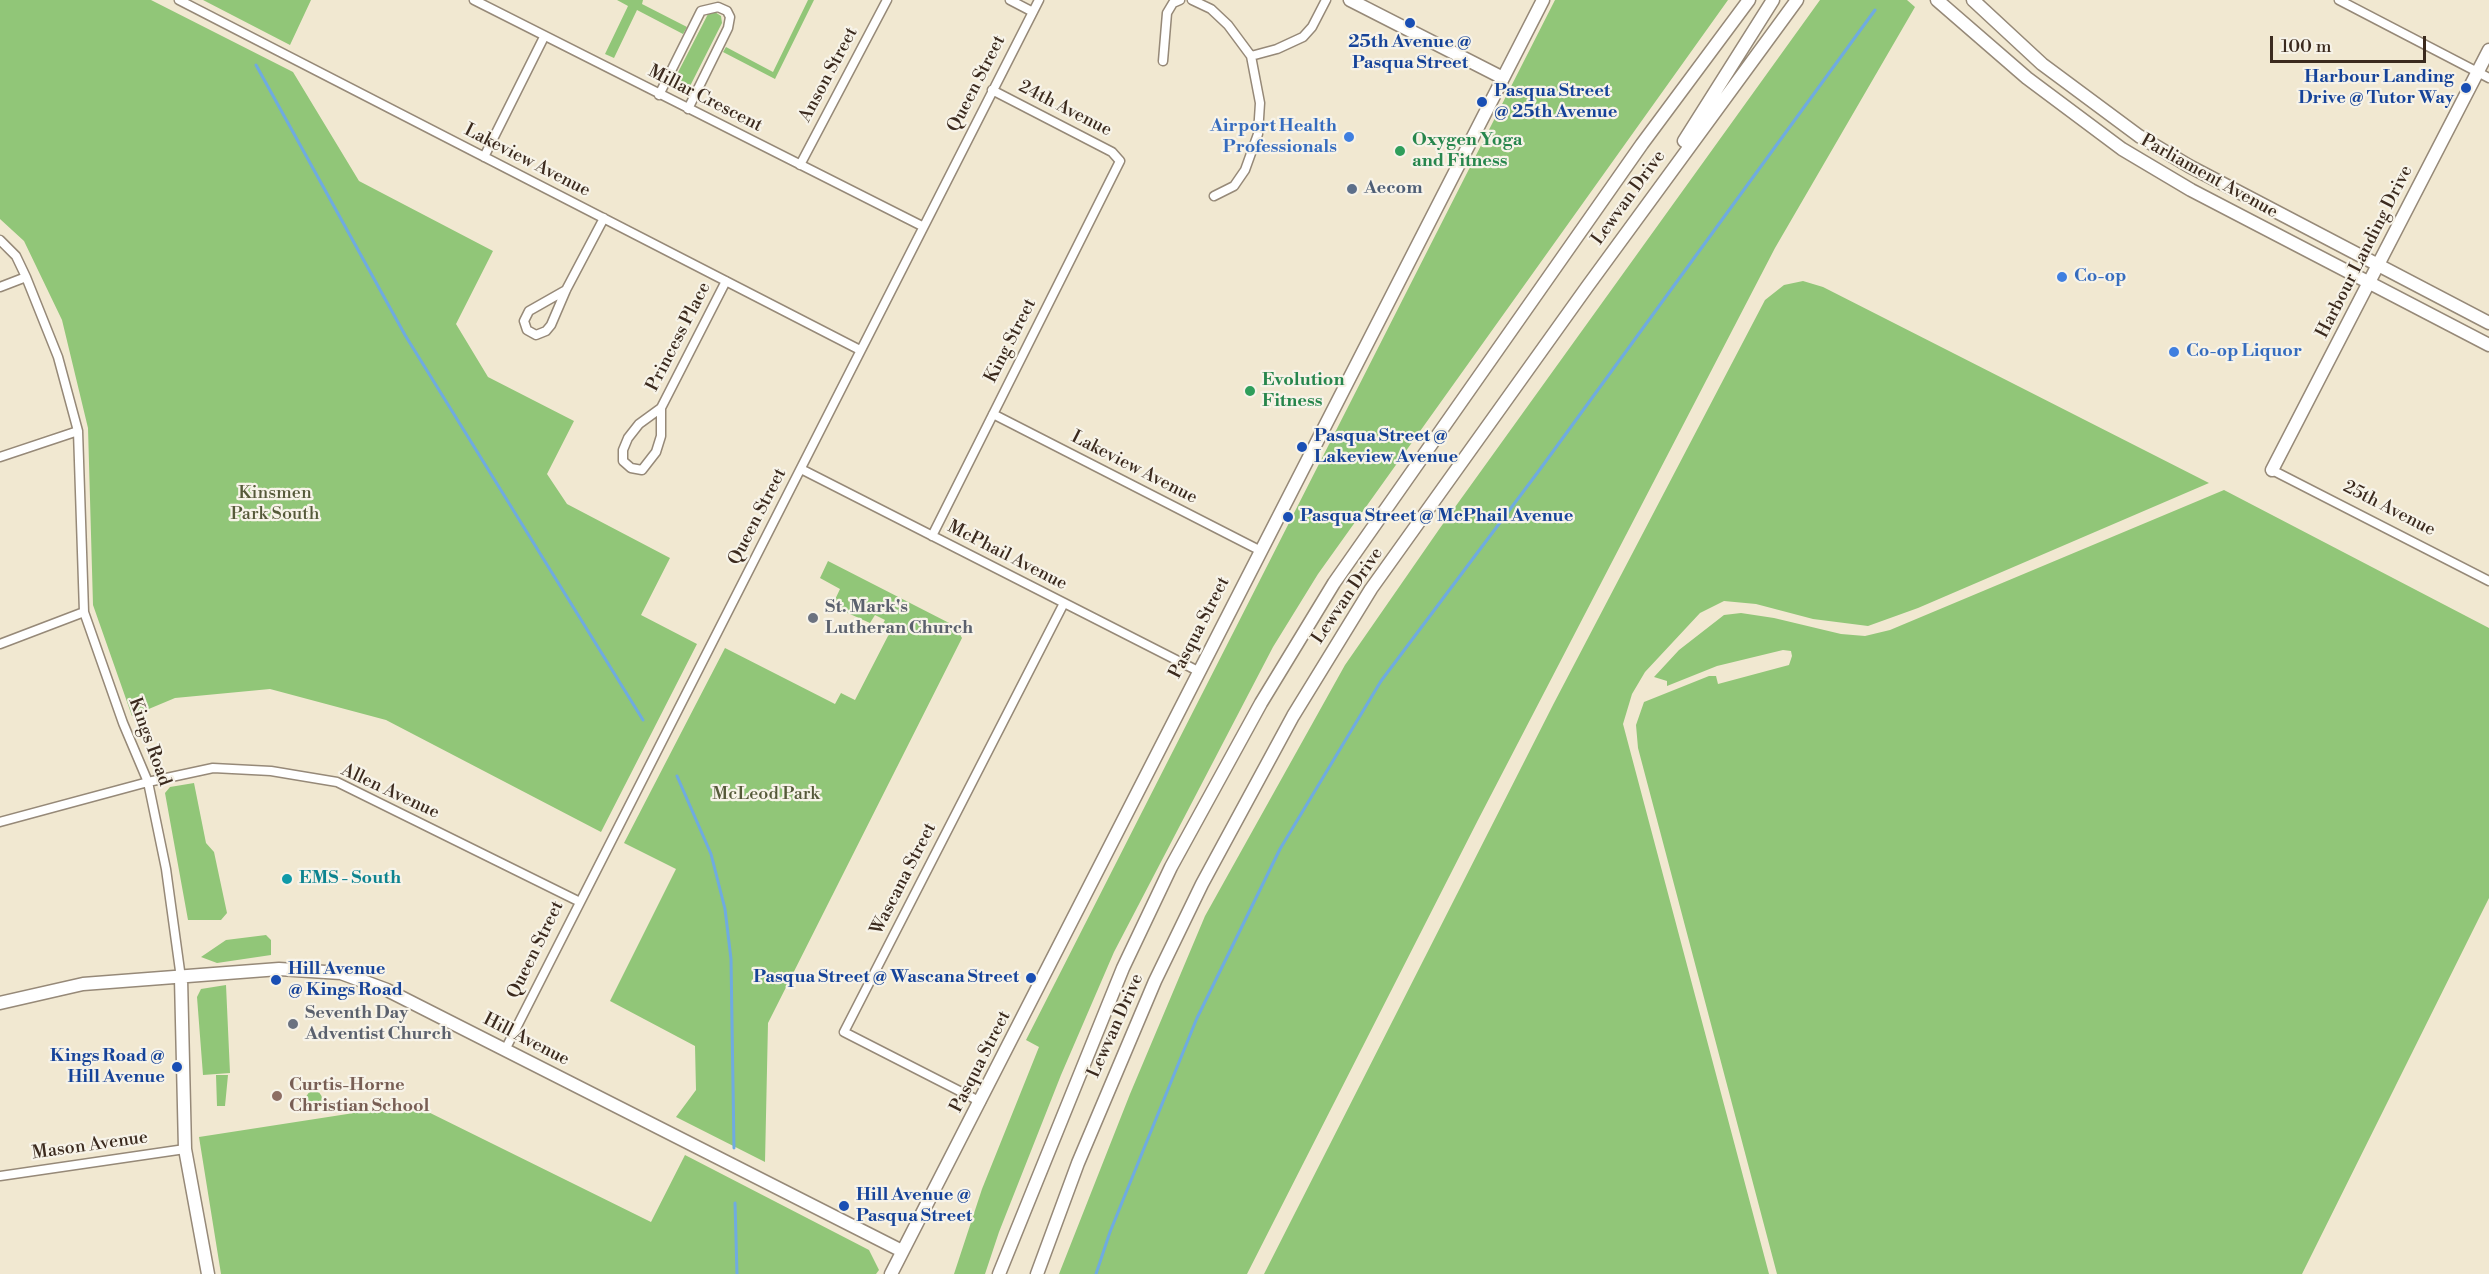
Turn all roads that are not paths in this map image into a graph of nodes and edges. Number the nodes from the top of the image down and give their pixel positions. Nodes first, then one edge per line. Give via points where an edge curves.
1 (179, 0) edge
2 (474, 0) edge
3 (887, 0) edge
4 (1010, 0) edge
5 (1039, 0) edge
6 (1180, 0) edge
7 (1192, 0) edge
8 (1326, 0) edge
9 (1350, 0) edge
10 (1544, 0) edge
11 (1749, 0) edge
12 (1773, 0) edge
13 (1797, 0) edge
14 (1937, 0) edge
15 (1973, 0) edge
16 (2339, 0) edge
17 (1033, 12) junction
18 (544, 36) junction
19 (2489, 50) edge
20 (1251, 56) junction
21 (1163, 61) dead end
22 (2483, 75) edge
23 (1503, 78) junction
24 (992, 90) junction
25 (659, 94) junction
26 (688, 109) junction
27 (484, 157) junction
28 (1120, 160) joint
29 (800, 165) junction
30 (1214, 196) dead end
31 (1640, 213) junction
32 (604, 219) junction
33 (922, 226) junction
34 (0, 240) edge
35 (2378, 265) junction
36 (26, 277) junction
37 (726, 281) junction
38 (2369, 283) junction
39 (0, 287) edge
40 (566, 290) junction
41 (2489, 323) edge
42 (2489, 345) edge
43 (860, 350) junction
44 (661, 408) junction
45 (993, 414) junction
46 (78, 430) junction
47 (0, 457) edge
48 (801, 469) junction
49 (2272, 470) joint
50 (932, 536) junction
51 (1261, 551) junction
52 (2489, 580) edge
53 (1064, 603) junction
54 (84, 612) junction
55 (0, 644) edge
56 (1198, 671) junction
57 (148, 782) junction
58 (0, 822) edge
59 (578, 902) junction
60 (181, 978) junction
61 (0, 1003) edge
62 (504, 1050) junction
63 (981, 1102) junction
64 (185, 1149) junction
65 (0, 1176) edge
66 (902, 1251) junction
67 (208, 1274) edge
68 (891, 1274) edge
69 (999, 1274) edge
70 (1037, 1274) edge

1 - 27 street, Lakeview Avenue
2 - 18 street, Millar Crescent
3 - 29 street, Anson Street
4 - 17 street
5 - 17 street, Queen Street
6 - 21 street via 1167,13
7 - 20 street via 1211,9 1228,25
8 - 20 street via 1303,37 1277,50
9 - 23 main road
10 - 23 main road, Pasqua Street
11 - 69 main road, Lewvan Drive via 1642,144 1340,574 1261,703 1172,867 1123,968
12 - 31 main road
13 - 31 main road, Lewvan Drive
14 - 38 main road, Parliament Avenue via 2027,78 2122,149 2191,190
15 - 35 main road, Parliament Avenue via 2042,64 2139,136
16 - 22 street
17 - 24 street, Queen Street
18 - 25 street, Millar Crescent
18 - 27 street
19 - 22 main road, Harbour Landing Drive
20 - 30 street via 1260,103 1258,134 1234,186
22 - 35 main road, Harbour Landing Drive
23 - 51 main road, Pasqua Street
24 - 28 street, 24th Avenue via 1112,152
24 - 33 street, Queen Street
25 - 26 street, Millar Crescent
25 - 26 street via 701,11 718,7 727,11 728,28
26 - 29 street, Millar Crescent
27 - 32 street, Lakeview Avenue
28 - 45 street, King Street
29 - 33 street, Millar Crescent
31 - 70 main road, Lewvan Drive via 1371,589 1293,716 1202,884 1155,981 1078,1163
32 - 37 street, Lakeview Avenue
32 - 40 street
33 - 43 street, Queen Street
34 - 36 street, Kings Road via 16,255
35 - 38 main road, Harbour Landing Drive
35 - 41 main road, Parliament Avenue
36 - 39 street
36 - 46 street, Kings Road via 58,357
37 - 43 street, Lakeview Avenue
37 - 44 street, Princess Place
38 - 42 main road, Parliament Avenue
38 - 49 main road, Harbour Landing Drive
40 - 40 street via 529,311 524,321 527,330 537,335 546,331
43 - 48 street, Queen Street
44 - 44 street, Princess Place via 628,438 623,461 631,468 642,470 650,464 661,436
45 - 50 street, King Street
45 - 51 street, Lakeview Avenue
46 - 47 street
46 - 54 street, Kings Road
48 - 50 street, McPhail Avenue
48 - 59 street, Queen Street
49 - 52 street, 25th Avenue
50 - 53 street, McPhail Avenue
51 - 56 main road, Pasqua Street
53 - 56 street, McPhail Avenue
53 - 63 street, Wascana Street via 844,1032
54 - 55 street
54 - 57 street, Kings Road
56 - 63 main road, Pasqua Street
57 - 58 street, Allen Avenue
57 - 59 street, Allen Avenue via 213,768 271,771 337,782
57 - 60 street, Kings Road via 166,869
59 - 62 street, Queen Street
60 - 61 main road, Hill Avenue via 83,984
60 - 62 main road, Hill Avenue via 279,969 341,973 387,990
60 - 64 main road, Kings Road
62 - 66 main road, Hill Avenue
63 - 66 main road, Pasqua Street
64 - 65 street, Mason Avenue
64 - 67 main road, Kings Road
66 - 68 main road, Pasqua Street

